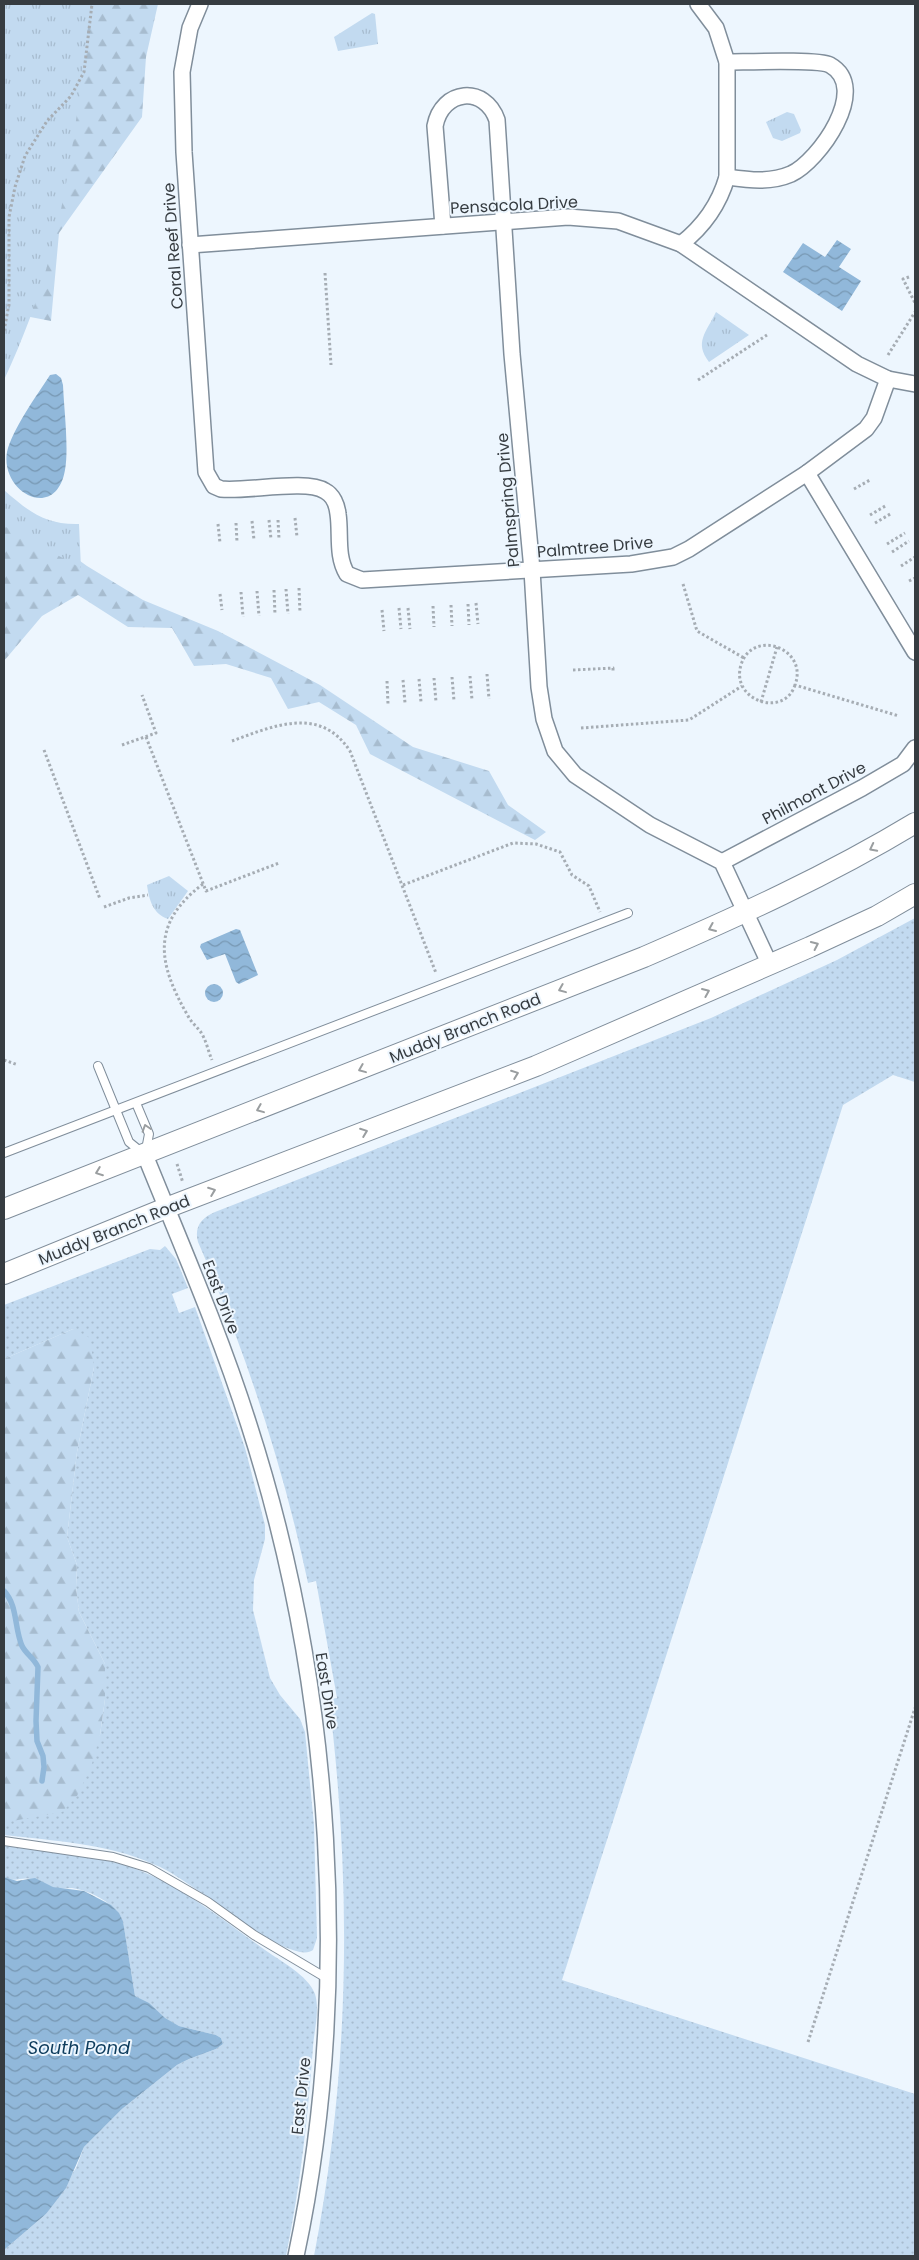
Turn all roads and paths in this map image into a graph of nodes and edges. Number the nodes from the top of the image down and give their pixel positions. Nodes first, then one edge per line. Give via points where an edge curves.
1 (92, 4) edge
2 (200, 4) edge
3 (698, 4) edge
4 (727, 62) junction
5 (727, 177) junction
6 (504, 222) junction
7 (443, 226) junction
8 (681, 244) junction
9 (190, 245) junction
10 (325, 273) dead end
11 (909, 277) dead end
12 (915, 303) edge
13 (915, 312) edge
14 (4, 331) edge
15 (767, 334) dead end
16 (888, 355) dead end
17 (331, 365) dead end
18 (888, 379) junction
19 (698, 380) dead end
20 (915, 384) edge
21 (807, 473) junction
22 (870, 480) dead end
23 (214, 486) joint
24 (854, 489) dead end
25 (887, 505) dead end
26 (892, 513) dead end
27 (870, 515) dead end
28 (295, 518) dead end
29 (269, 520) dead end
30 (278, 520) dead end
31 (252, 521) dead end
32 (236, 523) dead end
33 (875, 523) dead end
34 (218, 524) dead end
35 (904, 533) dead end
36 (297, 538) dead end
37 (271, 539) dead end
38 (279, 539) dead end
39 (254, 540) dead end
40 (910, 541) dead end
41 (237, 542) dead end
42 (220, 543) dead end
43 (887, 544) dead end
44 (892, 552) dead end
45 (915, 557) edge
46 (901, 566) dead end
47 (532, 570) junction
48 (915, 578) edge
49 (909, 581) dead end
50 (683, 584) dead end
51 (299, 588) dead end
52 (286, 589) dead end
53 (274, 590) dead end
54 (257, 591) dead end
55 (241, 592) dead end
56 (220, 594) dead end
57 (476, 603) dead end
58 (468, 604) dead end
59 (450, 605) dead end
60 (433, 606) dead end
61 (400, 608) dead end
62 (408, 608) dead end
63 (222, 610) dead end
64 (382, 610) dead end
65 (288, 614) dead end
66 (300, 614) dead end
67 (276, 615) dead end
68 (259, 616) dead end
69 (243, 617) dead end
70 (478, 624) dead end
71 (469, 625) dead end
72 (452, 626) dead end
73 (434, 627) dead end
74 (401, 629) dead end
75 (410, 629) dead end
76 (384, 631) dead end
77 (777, 647) junction
78 (915, 652) edge
79 (744, 658) junction
80 (573, 670) dead end
81 (613, 671) dead end
82 (487, 674) dead end
83 (470, 676) dead end
84 (452, 677) dead end
85 (434, 678) dead end
86 (419, 679) dead end
87 (403, 680) dead end
88 (387, 681) dead end
89 (795, 684) junction
90 (742, 686) junction
91 (142, 695) dead end
92 (489, 699) dead end
93 (472, 700) dead end
94 (454, 701) dead end
95 (421, 702) dead end
96 (436, 702) dead end
97 (761, 702) junction
98 (405, 703) dead end
99 (388, 704) dead end
100 (899, 716) dead end
101 (581, 728) dead end
102 (146, 737) junction
103 (232, 741) dead end
104 (122, 745) dead end
105 (915, 748) edge
106 (44, 750) dead end
107 (915, 823) edge
108 (722, 862) junction
109 (279, 863) dead end
110 (203, 884) junction
111 (403, 885) junction
112 (915, 894) edge
113 (148, 895) dead end
114 (100, 899) dead end
115 (104, 907) dead end
116 (628, 913) dead end
117 (746, 914) junction
118 (604, 922) junction
119 (770, 965) junction
120 (441, 985) junction
121 (4, 1060) edge
122 (212, 1061) dead end
123 (18, 1065) dead end
124 (98, 1066) dead end
125 (136, 1103) junction
126 (116, 1110) junction
127 (4, 1153) edge
128 (144, 1155) junction
129 (177, 1164) dead end
130 (184, 1186) dead end
131 (166, 1208) junction
132 (4, 1209) edge
133 (4, 1274) edge
134 (915, 1708) edge
135 (4, 1841) edge
136 (328, 1979) junction
137 (808, 2042) dead end
138 (296, 2256) edge

1 - 14 path via 84,72 71,96 47,121 25,156 15,187 9,217 9,304
2 - 9 street, Coral Reef Drive via 190,28 182,72
3 - 4 street via 716,28
4 - 5 street
4 - 5 street via 822,62 841,76 844,95 837,123 817,154 804,166 772,180
5 - 8 street via 709,216 698,231
6 - 7 street, Pensacola Drive
6 - 7 street, Palmspring Drive via 494,111 480,99 456,97 441,108 434,126
6 - 8 street, Pensacola Drive via 568,217 618,221
6 - 47 street, Palmspring Drive via 511,344
7 - 9 street, Pensacola Drive
8 - 18 street, Pensacola Drive via 857,364
9 - 23 street, Coral Reef Drive via 206,472
10 - 17 path
11 - 12 path via 903,279
13 - 16 path
15 - 19 path
18 - 20 street, Pensacola Drive
18 - 21 street, Palmtree Drive via 874,418 866,429
21 - 47 street, Palmtree Drive via 673,557 631,564
21 - 78 street
22 - 24 path
23 - 47 street, Palmtree Drive via 228,489 311,486 326,491 338,513 340,561 347,574 354,578
25 - 27 path
26 - 33 path
28 - 36 path
29 - 37 path
30 - 38 path
31 - 39 path
32 - 41 path
34 - 42 path
35 - 43 path
40 - 44 path
45 - 46 path
47 - 108 street, Palmspring Drive via 539,687 544,719 555,751 575,775 604,795 650,825
48 - 49 path
50 - 79 path via 697,631
51 - 66 path
52 - 65 path
53 - 67 path
54 - 68 path
55 - 69 path
56 - 63 path
57 - 70 path
58 - 71 path
59 - 72 path
60 - 73 path
61 - 74 path
62 - 75 path
64 - 76 path
77 - 79 path via 762,646
77 - 89 path via 789,653 794,661 798,670
77 - 97 path
79 - 90 path via 739,673
80 - 81 path via 613,668
82 - 92 path
83 - 93 path
84 - 94 path
85 - 96 path
86 - 95 path
87 - 98 path
88 - 99 path
89 - 97 path via 788,696 780,701
89 - 100 path
90 - 97 path via 752,698
90 - 101 path via 689,720
91 - 102 path via 156,733
102 - 104 path
102 - 110 path
103 - 111 path via 292,722 316,725 337,736 350,751
105 - 108 street, Philmont Drive via 903,764
106 - 114 path
107 -> 117 main road, Muddy Branch Road
108 - 117 street
109 - 110 path via 206,891
110 - 122 path via 186,898 169,921 164,951 172,983 186,1014 203,1036
111 - 118 path via 513,842 524,842 560,852 572,875 589,886
111 - 120 path
119 -> 112 main road, Muddy Branch Road via 877,916
113 - 115 path
116 - 118 lane
117 - 119 street
117 -> 128 main road, Muddy Branch Road
118 - 120 lane
131 -> 119 main road, Muddy Branch Road via 536,1066
120 - 125 lane
121 - 123 path
124 - 126 lane
125 - 126 lane
128 -> 125 lane via 149,1134
126 - 127 lane
126 - 128 lane via 129,1142
128 - 131 street, East Drive
128 -> 132 main road, Muddy Branch Road
129 - 130 path
131 - 133 main road, Muddy Branch Road
131 - 136 street, East Drive via 250,1425 287,1568 317,1732 326,1840
134 - 137 path
135 - 136 lane via 113,1857 149,1868
136 - 138 street, East Drive via 317,2123

